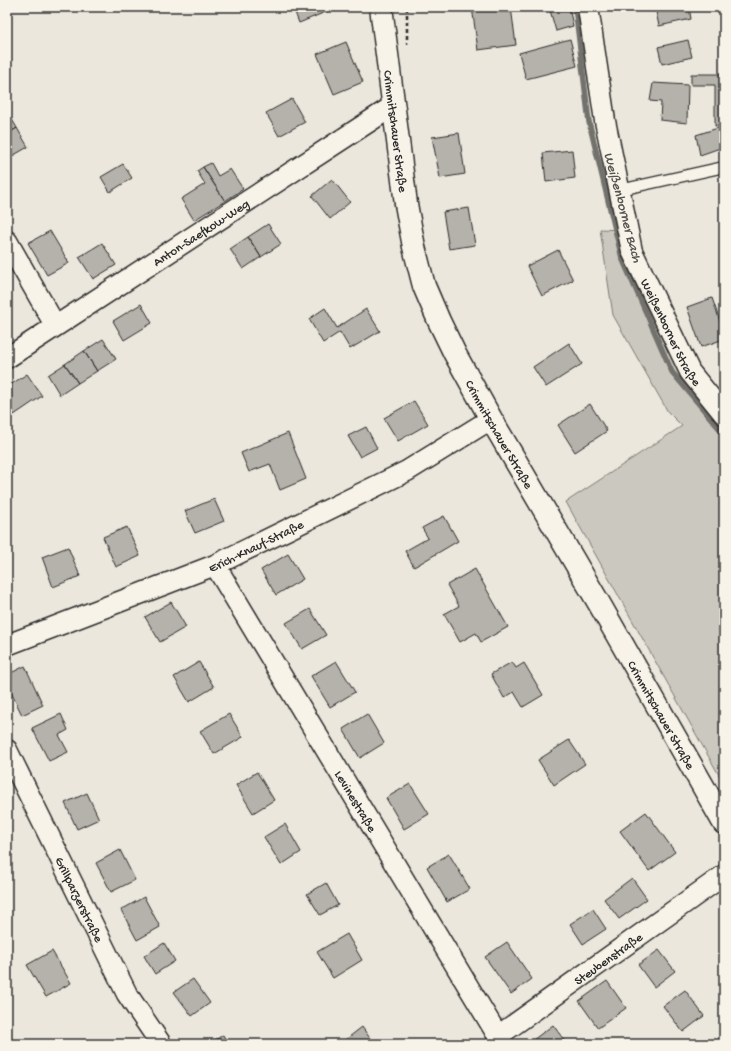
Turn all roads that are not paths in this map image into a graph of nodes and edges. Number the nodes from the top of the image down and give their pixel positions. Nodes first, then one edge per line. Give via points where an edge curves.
1 (381, 7) edge
2 (588, 7) edge
3 (393, 106) junction
4 (724, 168) edge
5 (620, 190) junction
6 (7, 242) edge
7 (55, 325) junction
8 (7, 358) edge
9 (724, 414) edge
10 (492, 419) junction
11 (215, 565) junction
12 (7, 645) edge
13 (7, 750) edge
14 (724, 823) edge
15 (724, 875) edge
16 (501, 1040) edge
17 (161, 1044) edge

1 - 3 main road, Crimmitschauer Straße
2 - 5 street, Weißenborner Straße via 605,121
3 - 7 street, Anton-Saefkow-Weg
3 - 10 main road, Crimmitschauer Straße via 406,204 424,286 439,321
4 - 5 lane
5 - 9 street, Weißenborner Straße via 632,251 690,372
6 - 7 street
7 - 8 street, Anton-Saefkow-Weg
10 - 11 street, Erich-Knauf-Straße via 407,471
10 - 14 main road, Crimmitschauer Straße
11 - 12 street, Erich-Knauf-Straße
11 - 16 street, Levinestraße
13 - 17 street, Grillparzerstraße via 127,994
15 - 16 street, Steubenstraße

